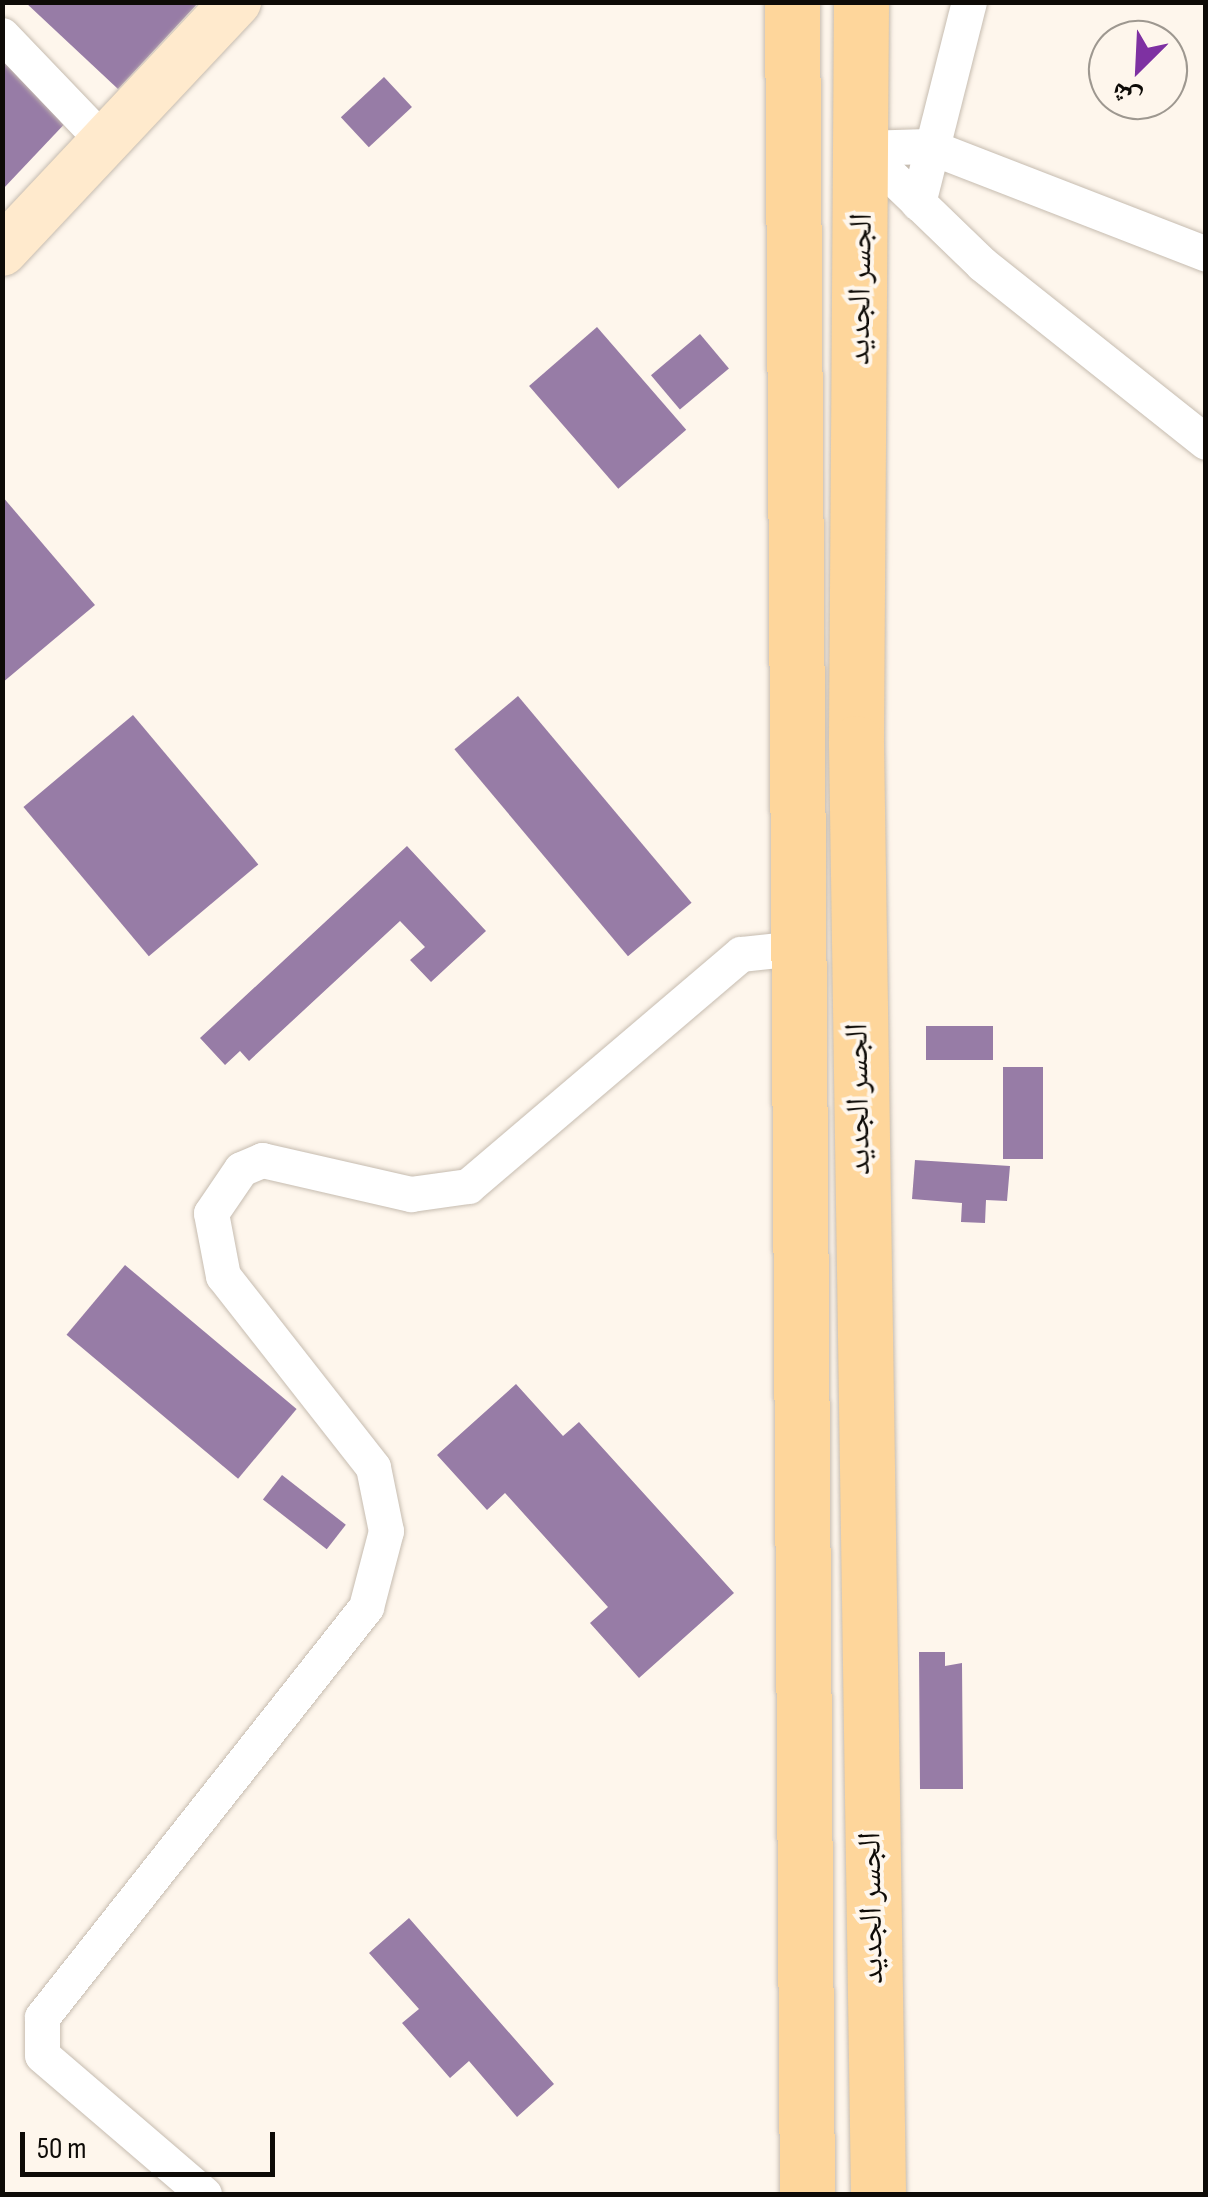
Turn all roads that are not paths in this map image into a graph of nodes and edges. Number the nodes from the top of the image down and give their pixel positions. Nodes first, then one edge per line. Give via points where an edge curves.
1 (236, 2) edge
2 (792, 2) edge
3 (861, 2) edge
4 (969, 2) edge
5 (2, 34) edge
6 (106, 144) junction
7 (928, 146) junction
8 (862, 148) junction
9 (918, 203) junction
10 (2, 250) edge
11 (1206, 254) edge
12 (1206, 442) edge
13 (798, 948) junction
14 (204, 2194) edge
15 (807, 2194) edge
16 (878, 2194) edge

1 - 6 street
2 - 13 main road, الجسر الجديد
3 - 8 main road, الجسر الجديد
4 - 7 street
5 - 6 street
6 - 10 street
7 - 8 street
7 - 9 street
7 - 11 street
8 - 9 street
8 - 16 main road, الجسر الجديد via 856,743
9 - 12 street
13 - 14 street via 742,954 468,1186 411,1194 262,1160 241,1169 211,1213 222,1276 373,1467 386,1531 366,1607 42,2017 42,2055
13 - 15 main road, الجسر الجديد

